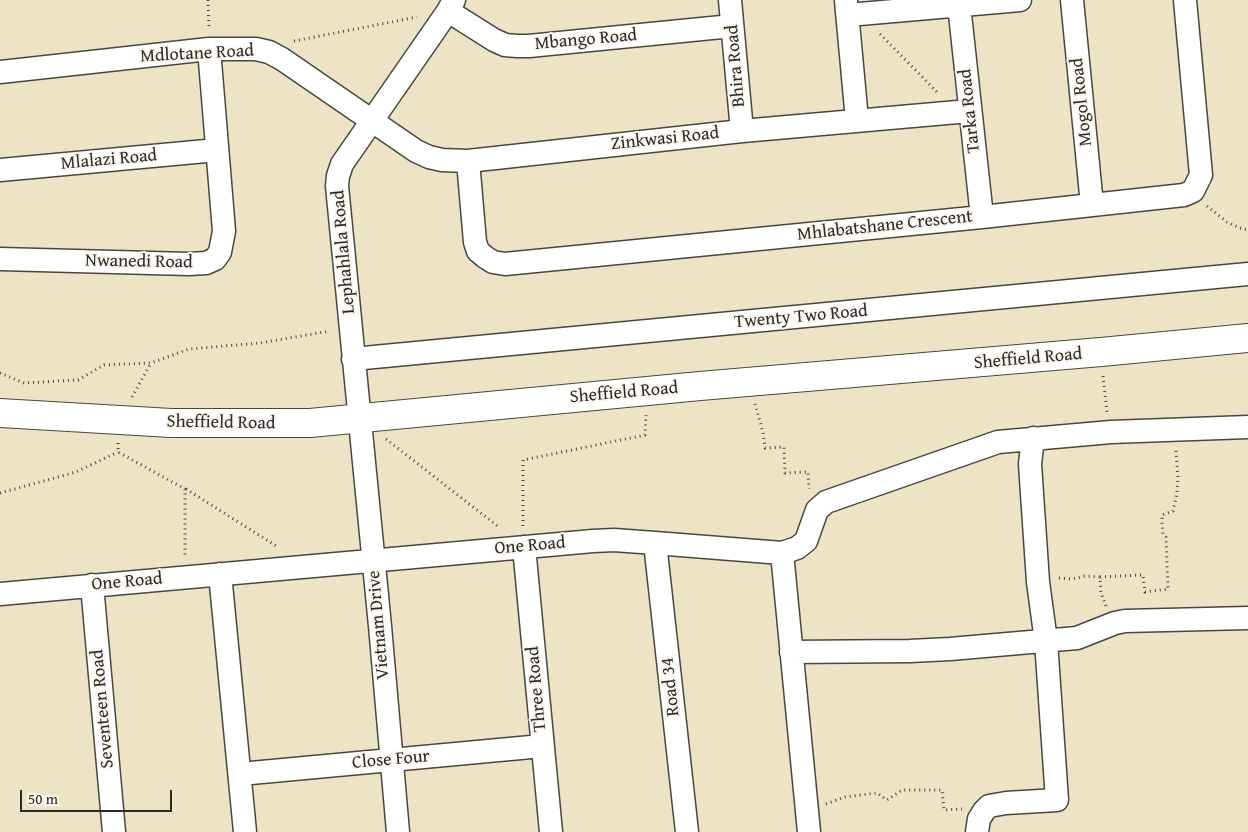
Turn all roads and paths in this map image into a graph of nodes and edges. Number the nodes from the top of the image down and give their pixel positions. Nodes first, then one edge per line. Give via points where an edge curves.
1 (208, 0) edge
2 (730, 0) edge
3 (1020, 0) edge
4 (1072, 0) edge
5 (1185, 0) edge
6 (451, 5) edge
7 (959, 5) junction
8 (854, 9) edge
9 (732, 26) junction
10 (256, 48) junction
11 (209, 49) junction
12 (0, 72) edge
13 (961, 111) junction
14 (857, 120) junction
15 (372, 122) junction
16 (742, 131) junction
17 (217, 150) junction
18 (468, 161) junction
19 (0, 170) edge
20 (1193, 191) junction
21 (1092, 205) junction
22 (982, 217) junction
23 (1248, 230) edge
24 (0, 259) edge
25 (1248, 274) edge
26 (350, 328) junction
27 (1248, 338) edge
28 (1101, 352) junction
29 (353, 359) junction
30 (152, 363) junction
31 (0, 373) edge
32 (752, 382) junction
33 (0, 413) edge
34 (646, 413) dead end
35 (359, 418) junction
36 (119, 420) junction
37 (1248, 427) edge
38 (1174, 430) junction
39 (1111, 432) junction
40 (1033, 438) junction
41 (118, 452) junction
42 (185, 488) junction
43 (0, 493) edge
44 (817, 510) junction
45 (655, 542) junction
46 (524, 547) junction
47 (782, 553) junction
48 (185, 560) dead end
49 (373, 560) junction
50 (286, 568) junction
51 (220, 574) junction
52 (1100, 577) junction
53 (1038, 582) junction
54 (92, 585) junction
55 (0, 594) edge
56 (1248, 618) edge
57 (1107, 626) junction
58 (1046, 641) junction
59 (791, 652) junction
60 (542, 746) junction
61 (391, 760) junction
62 (240, 774) junction
63 (807, 807) junction
64 (980, 820) edge
65 (114, 832) edge
66 (246, 832) edge
67 (398, 832) edge
68 (551, 832) edge
69 (687, 832) edge
70 (809, 832) edge

1 - 11 path
2 - 9 street, Bhira Road
3 - 7 street
4 - 21 street, Mogol Road
5 - 20 street via 1201,165 1201,175
6 - 9 street, Mbango Road via 494,40 517,46
6 - 10 path
6 - 15 street, Lephahlala Road
7 - 8 street
7 - 13 street, Tarka Road
8 - 13 path via 945,100
8 - 14 street
9 - 16 street, Bhira Road
10 - 11 street, Mdlotane Road
10 - 15 street, Mdlotane Road via 282,59
11 - 12 street, Mdlotane Road
11 - 17 street, Nwanedi Road
13 - 14 street, Zinkwasi Road
13 - 22 street, Tarka Road
14 - 16 street, Zinkwasi Road
15 - 18 street, Zinkwasi Road via 429,157
15 - 26 street, Lephahlala Road via 342,164 338,181
16 - 18 street, Zinkwasi Road
17 - 19 street, Mlalazi Road
17 - 24 street, Nwanedi Road via 224,230 220,252 215,259 188,264
18 - 22 street, Mhlabatshane Crescent via 478,251 493,262 505,264
20 - 21 street, Mhlabatshane Crescent via 1170,198
20 - 23 path via 1227,222
21 - 22 street, Mhlabatshane Crescent
25 - 29 street, Twenty Two Road
26 - 29 street, Lephahlala Road
26 - 30 path via 189,349
27 - 28 street, Sheffield Road
28 - 32 street, Sheffield Road
28 - 39 path
29 - 35 street, Lephahlala Road
30 - 31 path via 104,365 78,380 24,383
30 - 36 path
32 - 35 street, Sheffield Road
32 - 44 path via 765,448 784,448 786,473 808,472 810,492
33 - 36 street, Sheffield Road
34 - 46 path via 645,435 523,460
35 - 36 street, Sheffield Road via 262,424
35 - 46 path
35 - 49 street, Vietnam Drive
36 - 41 path
37 - 38 street
38 - 39 street
38 - 52 path via 1177,493 1173,511 1162,515 1168,589 1145,592 1143,576
39 - 40 street
40 - 44 street via 982,447 826,502
40 - 53 street via 1030,464
41 - 42 path
41 - 43 path via 76,472
42 - 48 path
42 - 50 path via 282,550
44 - 47 street via 806,541
45 - 46 street, One Road via 614,540
45 - 47 street, One Road
45 - 69 street, Road 34
46 - 49 street, One Road
46 - 60 street, Three Road
47 - 59 street
49 - 50 street, One Road
49 - 61 street, Vietnam Drive
50 - 51 street, One Road
51 - 54 street, One Road
51 - 62 street
52 - 53 path
52 - 57 path
53 - 58 street
54 - 55 street, One Road
54 - 65 street, Seventeen Road
56 - 57 street via 1125,621
57 - 58 street via 1077,638
58 - 59 street via 910,651
58 - 64 street via 1057,800 994,805
59 - 63 street
60 - 61 street, Close Four
60 - 68 street, Three Road
61 - 62 street, Close Four
61 - 67 street, Vietnam Drive
62 - 66 street
63 - 64 path via 825,805 844,797 877,794 887,800 902,790 942,790 944,810 966,809
63 - 70 street

